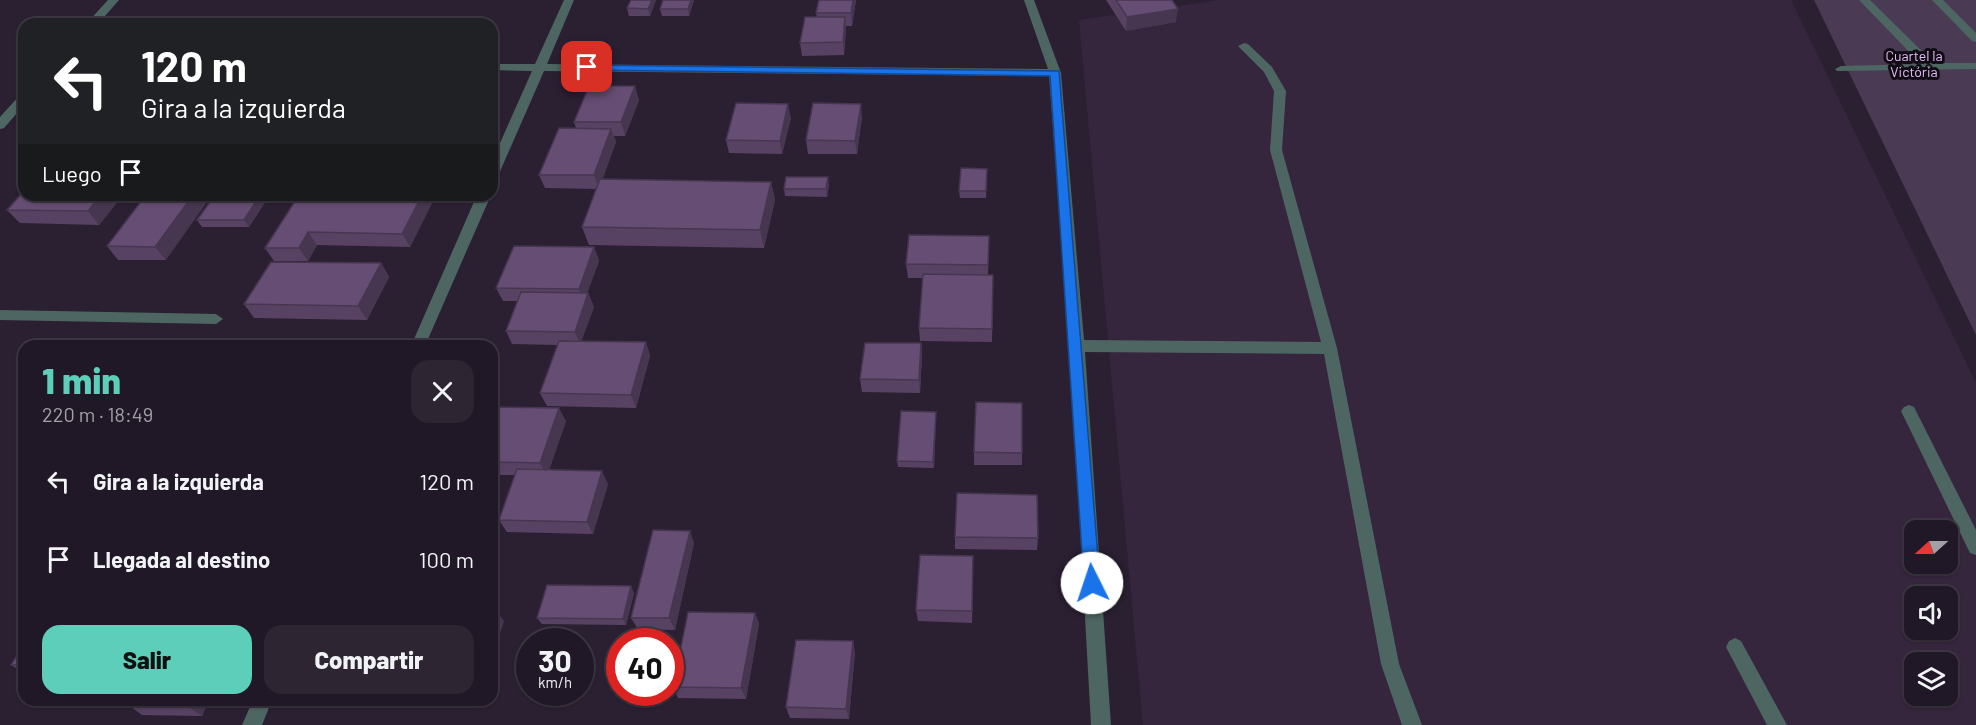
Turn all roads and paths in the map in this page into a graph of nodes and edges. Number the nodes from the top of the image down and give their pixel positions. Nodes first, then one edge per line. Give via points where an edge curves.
1 (114, 0) edge
2 (569, 0) edge
3 (1029, 0) edge
4 (1864, 0) edge
5 (1937, 0) edge
6 (98, 18) edge
7 (1976, 39) edge
8 (1244, 46) dead end
9 (540, 66) junction
10 (1930, 66) junction
11 (1976, 66) edge
12 (498, 67) edge
13 (1841, 69) dead end
14 (1055, 73) junction
15 (18, 105) edge
16 (0, 125) edge
17 (498, 162) edge
18 (481, 201) edge
19 (0, 315) edge
20 (216, 319) dead end
21 (421, 340) edge
22 (1077, 346) junction
23 (1330, 348) junction
24 (1909, 411) dead end
25 (1976, 548) edge
26 (1736, 647) dead end
27 (260, 706) edge
28 (252, 725) edge
29 (1101, 725) edge
30 (1412, 725) edge
31 (1777, 725) edge

1 - 6 street
2 - 9 street
3 - 14 street
4 - 10 street
5 - 7 street
8 - 23 street via 1269,72 1281,97 1274,133 1276,150
9 - 12 street
9 - 14 street
9 - 17 street
10 - 11 street
10 - 13 street
14 - 22 street
15 - 16 street
18 - 21 street
19 - 20 street
22 - 23 street
22 - 29 street
23 - 30 street via 1390,664
24 - 25 street
26 - 31 street
27 - 28 street

